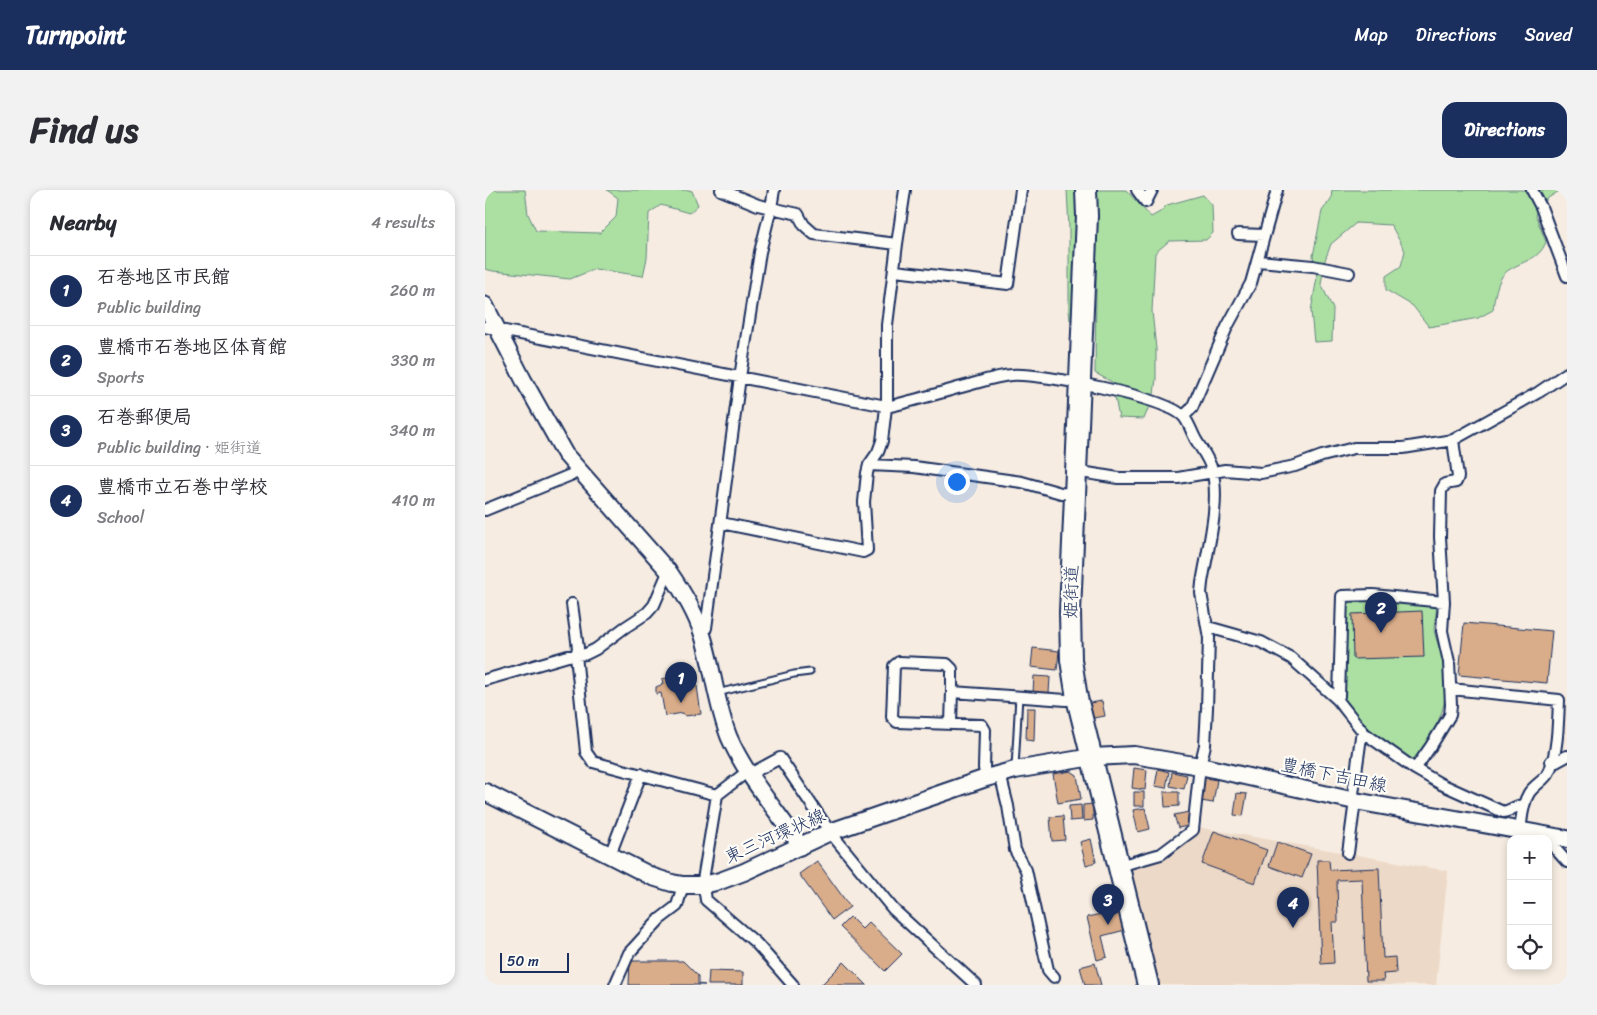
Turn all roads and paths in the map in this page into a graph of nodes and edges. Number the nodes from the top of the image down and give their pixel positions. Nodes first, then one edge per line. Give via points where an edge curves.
1 (721, 190) edge
2 (774, 190) edge
3 (905, 190) edge
4 (1021, 190) edge
5 (1086, 190) edge
6 (1137, 190) edge
7 (1152, 190) edge
8 (1277, 190) edge
9 (1532, 190) edge
10 (771, 208) junction
11 (1238, 234) dead end
12 (1265, 235) junction
13 (897, 244) junction
14 (1258, 261) junction
15 (895, 271) junction
16 (1349, 273) dead end
17 (1567, 276) edge
18 (485, 305) edge
19 (492, 329) edge
20 (1567, 373) edge
21 (740, 377) junction
22 (1079, 382) junction
23 (886, 406) junction
24 (1184, 416) junction
25 (1453, 440) junction
26 (869, 465) junction
27 (578, 470) junction
28 (1075, 471) junction
29 (1213, 472) junction
30 (1074, 494) junction
31 (485, 510) edge
32 (721, 524) junction
33 (670, 573) junction
34 (1444, 602) junction
35 (572, 604) dead end
36 (1207, 627) junction
37 (702, 632) junction
38 (575, 655) junction
39 (810, 672) dead end
40 (485, 680) edge
41 (1451, 689) junction
42 (952, 692) junction
43 (717, 693) junction
44 (1019, 696) junction
45 (1077, 698) junction
46 (1337, 699) junction
47 (951, 723) junction
48 (1364, 734) junction
49 (1567, 756) edge
50 (1092, 757) junction
51 (1551, 761) junction
52 (1200, 766) junction
53 (1415, 769) junction
54 (749, 773) junction
55 (641, 774) junction
56 (1000, 774) junction
57 (485, 792) edge
58 (717, 795) junction
59 (1353, 801) junction
60 (1523, 805) junction
61 (1520, 831) junction
62 (830, 832) junction
63 (1543, 835) edge
64 (1552, 836) edge
65 (1567, 839) edge
66 (1552, 845) edge
67 (800, 847) junction
68 (1348, 852) dead end
69 (610, 855) junction
70 (1567, 862) edge
71 (1119, 866) junction
72 (683, 885) junction
73 (703, 885) junction
74 (1054, 976) dead end
75 (615, 985) edge
76 (793, 985) edge
77 (975, 985) edge
78 (1148, 985) edge

1 - 10 street
2 - 10 street
3 - 13 street
4 - 15 street via 1008,284
5 - 22 highway, 姫街道
6 - 7 street via 1146,202
8 - 12 street
9 - 17 street
10 - 13 street via 798,214 814,234
10 - 21 street via 759,252
11 - 12 street
12 - 14 street
13 - 15 street
14 - 16 street
14 - 24 street via 1251,283 1192,408
15 - 23 street via 887,325
18 - 19 street
19 - 21 street
19 - 27 street via 565,454
20 - 25 street
21 - 23 street
21 - 32 street
22 - 23 street via 1013,375
22 - 24 street via 1154,402
22 - 28 highway, 姫街道
23 - 26 street via 882,441
24 - 29 street
25 - 29 street via 1403,448 1341,450 1273,471
25 - 34 street via 1459,476 1456,482 1445,484 1441,491
26 - 30 street via 914,467 1023,482
26 - 32 street via 864,502 867,550 863,552
27 - 31 street
27 - 33 street
28 - 29 street via 1119,478 1177,478
28 - 30 highway, 姫街道
29 - 36 street via 1213,519 1201,593
30 - 45 highway, 姫街道 via 1070,612 1071,660
32 - 37 street via 706,628
33 - 37 street
33 - 38 street via 647,613 596,649
34 - 41 street via 1442,631
34 - 46 street via 1373,595 1342,596
35 - 38 street via 578,648
36 - 46 street via 1261,642 1291,658
36 - 52 street via 1207,708
37 - 43 street
38 - 40 street
38 - 55 street via 589,758 593,762
39 - 43 lane
41 - 51 street via 1559,700 1558,733
41 - 53 street via 1449,715
42 - 44 street
42 - 47 street
42 - 47 street via 952,669 947,664 899,662 894,666 892,717 897,722
43 - 54 street via 729,736
44 - 45 street
44 - 56 lane
45 - 50 highway, 姫街道
46 - 48 street
47 - 56 street via 982,725 985,730 984,768
48 - 53 street
48 - 59 street
49 - 51 street
50 - 52 main road, 豊橋下吉田線 via 1135,755
50 - 56 main road, 東三河環状線
50 - 71 highway, 姫街道
51 - 60 street via 1549,770
52 - 59 main road, 豊橋下吉田線
52 - 71 street via 1193,830 1161,854
53 - 60 street via 1503,812
54 - 58 street
54 - 62 street via 780,758
54 - 67 street
55 - 58 street
55 - 69 street
56 - 62 main road, 東三河環状線
56 - 74 street via 1015,850 1026,870 1048,970
57 - 69 main road, 東三河環状線
58 - 73 street
59 - 61 main road, 豊橋下吉田線
59 - 68 street
60 - 61 street
61 - 63 main road, 豊橋下吉田線
62 - 67 main road, 東三河環状線
62 - 77 street via 893,909
64 - 65 main road, 豊橋下吉田線
66 - 70 street
67 - 73 main road, 東三河環状線 via 744,872
69 - 72 main road, 東三河環状線 via 653,877
71 - 78 highway, 姫街道
72 - 73 main road, 東三河環状線
72 - 75 street via 677,906 660,919 629,953
73 - 76 street via 705,900 756,943

